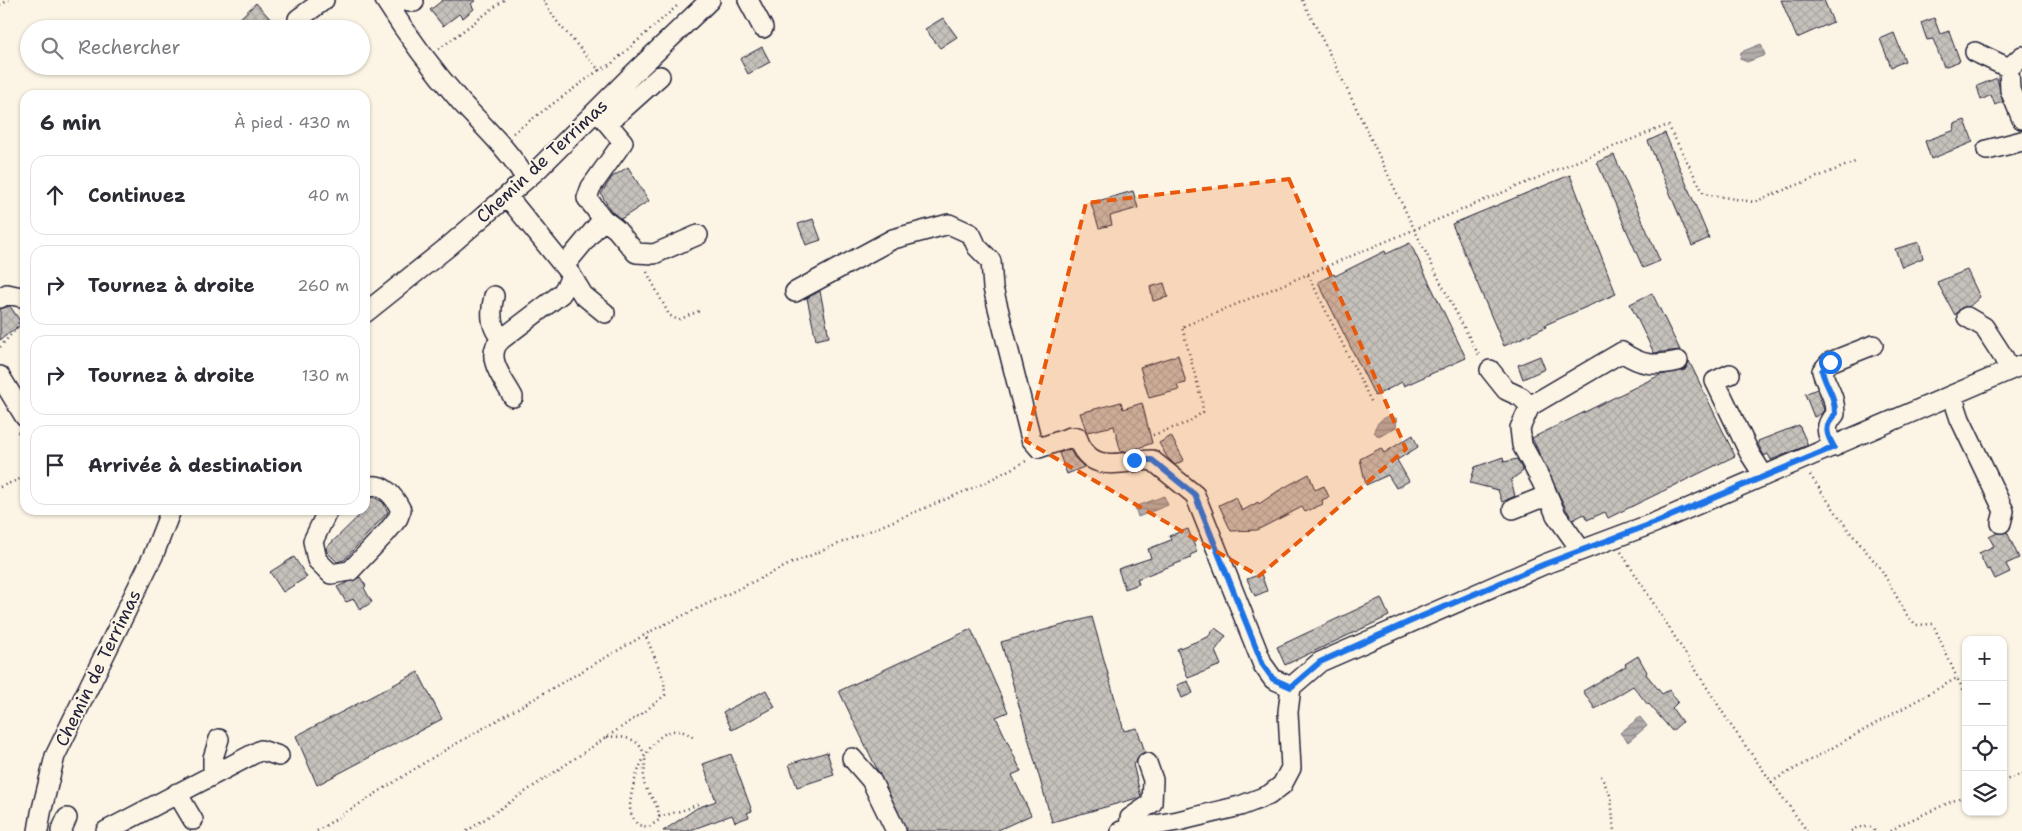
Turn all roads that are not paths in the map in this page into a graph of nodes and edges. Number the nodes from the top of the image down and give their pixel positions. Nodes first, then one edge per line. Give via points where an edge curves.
1 (324, 0) edge
2 (710, 0) edge
3 (748, 0) edge
4 (398, 2) edge
5 (298, 19) dead end
6 (763, 28) dead end
7 (1975, 52) dead end
8 (2015, 62) edge
9 (660, 76) dead end
10 (600, 115) junction
11 (2022, 119) edge
12 (2022, 141) edge
13 (1987, 150) dead end
14 (526, 179) junction
15 (508, 196) junction
16 (603, 219) junction
17 (698, 235) dead end
18 (567, 270) junction
19 (795, 292) dead end
20 (494, 296) dead end
21 (0, 298) edge
22 (20, 298) edge
23 (370, 309) edge
24 (604, 313) dead end
25 (1967, 317) dead end
26 (502, 339) junction
27 (1873, 345) dead end
28 (1678, 361) dead end
29 (2016, 368) edge
30 (1490, 370) road end
31 (1730, 374) dead end
32 (0, 376) edge
33 (1952, 395) junction
34 (514, 397) dead end
35 (1530, 406) junction
36 (20, 409) edge
37 (1834, 447) junction
38 (1764, 476) junction
39 (370, 486) edge
40 (1549, 499) junction
41 (1513, 509) dead end
42 (169, 515) edge
43 (326, 515) edge
44 (2001, 523) dead end
45 (1581, 550) junction
46 (1291, 687) junction
47 (219, 739) dead end
48 (279, 756) dead end
49 (852, 758) dead end
50 (1147, 763) dead end
51 (213, 774) junction
52 (178, 792) junction
53 (193, 820) dead end
54 (1125, 830) edge
55 (38, 831) edge
56 (106, 831) edge
57 (896, 831) edge

1 - 5 street
2 - 10 street, Chemin de Terrimas
3 - 6 street
4 - 14 street via 458,98 515,160
7 - 8 street
8 - 11 street via 2010,90
9 - 10 street via 611,120
10 - 14 street, Chemin de Terrimas
10 - 16 street via 623,142 591,187 587,198
12 - 13 street
14 - 15 street, Chemin de Terrimas
15 - 18 street
15 - 23 street, Chemin de Terrimas
16 - 17 street via 636,253 654,254
16 - 18 street
18 - 24 street via 582,295
18 - 26 street via 560,294
19 - 46 street via 893,239 949,224 971,234 977,247 992,261 993,288 1032,439 1039,448 1077,437 1087,457 1098,463 1152,460 1195,495 1263,665 1273,679
20 - 26 street via 491,310 494,332
21 - 22 street via 7,294
25 - 29 street via 1984,327 2004,358
26 - 34 street via 495,344 494,361
27 - 37 street via 1830,362 1822,371 1835,400 1835,414 1829,420 1827,435
28 - 35 street via 1659,365 1635,361 1622,352
29 - 33 street
30 - 35 street via 1506,390
31 - 38 street via 1715,380
32 - 36 street
33 - 37 street
33 - 44 street via 1960,420 2004,511
35 - 40 street via 1520,428 1522,445
37 - 38 street
38 - 45 street
39 - 43 street via 384,488 395,498 401,510 387,532 350,571 331,574 317,560 313,541
40 - 41 street via 1538,499
40 - 45 street via 1556,515
42 - 55 street, Chemin de Terrimas via 153,556 55,756
45 - 46 street via 1320,662
46 - 54 street via 1288,712 1291,768 1282,785 1269,795 1240,806
47 - 51 street via 213,758
48 - 51 street via 261,750
49 - 57 street via 871,780
50 - 54 street via 1154,780 1152,803 1130,818
51 - 52 street
52 - 53 street
52 - 56 street

